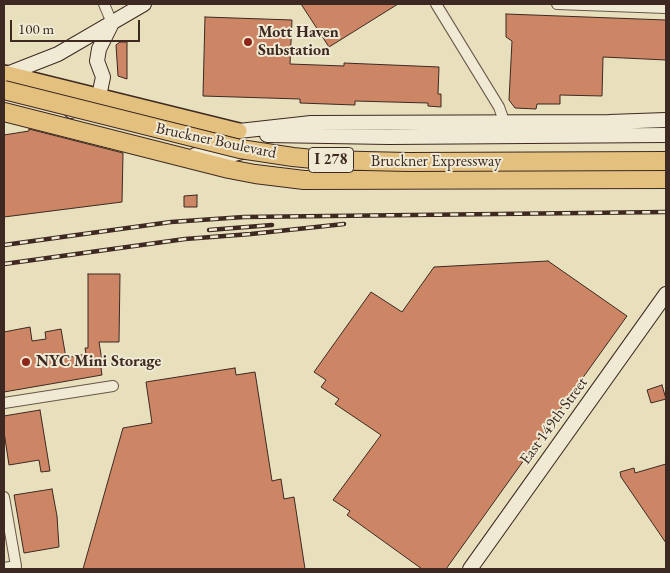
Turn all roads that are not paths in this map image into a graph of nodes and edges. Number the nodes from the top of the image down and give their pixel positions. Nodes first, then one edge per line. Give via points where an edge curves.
1 (104, 4) edge
2 (144, 4) edge
3 (436, 4) edge
4 (557, 4) edge
5 (666, 8) edge
6 (112, 23) junction
7 (5, 79) edge
8 (99, 96) junction
9 (4, 98) edge
10 (4, 108) edge
11 (4, 112) edge
12 (66, 113) junction
13 (666, 120) edge
14 (504, 122) junction
15 (239, 131) junction
16 (666, 135) edge
17 (242, 152) junction
18 (406, 153) junction
19 (189, 154) junction
20 (666, 154) edge
21 (666, 162) edge
22 (666, 168) edge
23 (470, 170) junction
24 (666, 179) edge
25 (666, 294) edge
26 (113, 386) dead end
27 (4, 403) edge
28 (4, 497) edge
29 (4, 568) edge
30 (470, 569) edge

1 - 6 street
2 - 6 main road
3 - 14 street via 499,107
4 - 5 street
6 - 7 main road
6 - 8 main road via 99,49 97,61 103,77
7 - 8 main road, Bruckner Boulevard
7 - 21 highway, Bruckner Expressway / I 278, bridge via 240,149 293,158 408,162
8 - 12 main road
8 - 15 main road, Bruckner Boulevard
9 - 12 main road, Bruckner Boulevard
10 - 19 main road, Bruckner Boulevard
11 - 24 highway, Bruckner Expressway / I 278 via 229,169 304,180
12 - 17 main road, Bruckner Boulevard via 206,148
13 - 14 main road, Bruckner Boulevard
14 - 15 main road, Bruckner Boulevard via 311,123
15 - 16 main road, Bruckner Boulevard via 320,136
17 - 18 main road, Bruckner Boulevard
17 - 19 main road via 223,157
18 - 20 main road, Bruckner Boulevard
18 - 23 main road
19 - 23 main road, Bruckner Boulevard via 279,172
22 - 23 main road, Bruckner Boulevard
25 - 30 main road, East 149th Street
26 - 27 street
28 - 29 street via 16,566

